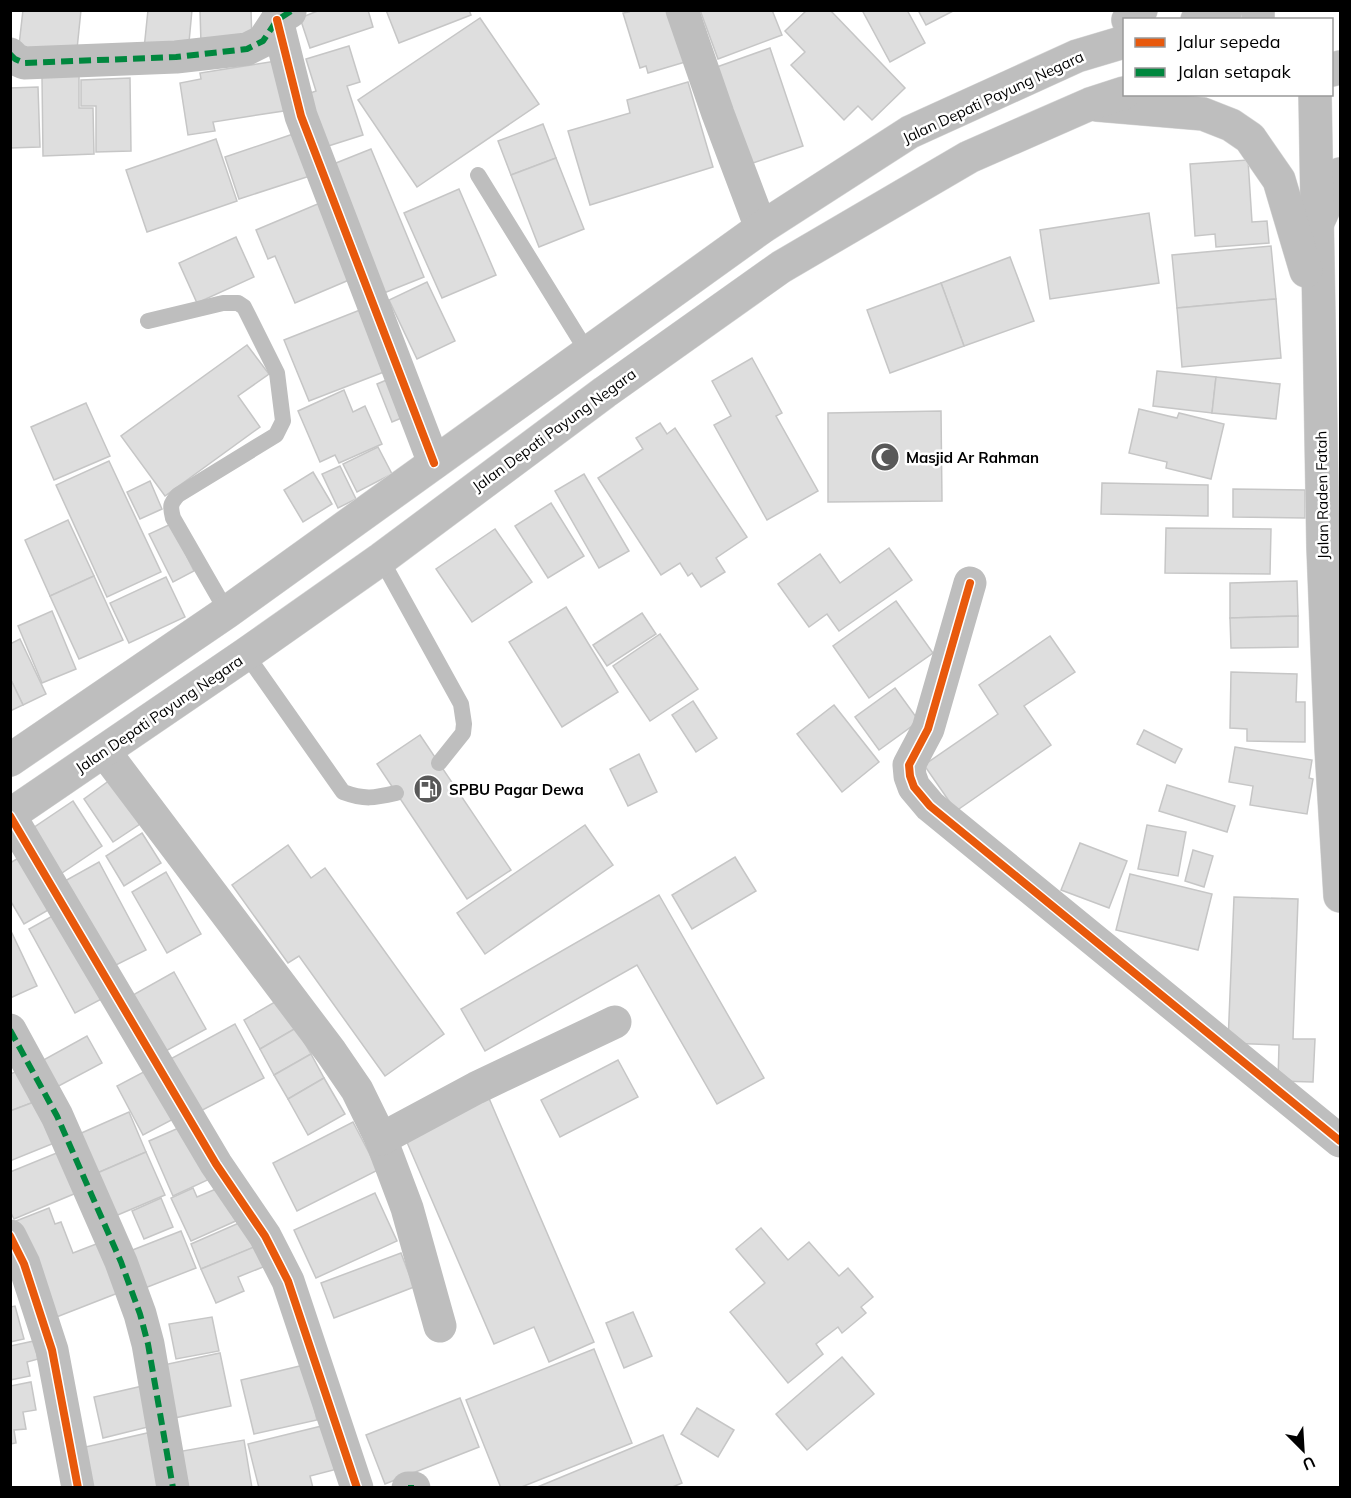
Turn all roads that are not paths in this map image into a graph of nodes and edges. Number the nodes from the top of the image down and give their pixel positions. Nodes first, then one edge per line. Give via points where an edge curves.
1 (682, 10) edge
2 (1226, 10) edge
3 (285, 15) edge
4 (1203, 18) edge
5 (1123, 23) edge
6 (1123, 43) edge
7 (10, 54) edge
8 (1077, 56) junction
9 (1123, 94) edge
10 (1315, 96) edge
11 (1090, 105) junction
12 (1341, 174) edge
13 (478, 175) dead end
14 (1317, 224) junction
15 (761, 228) junction
16 (1318, 310) junction
17 (147, 321) dead end
18 (588, 353) junction
19 (434, 463) junction
20 (381, 559) junction
21 (970, 583) dead end
22 (227, 612) junction
23 (246, 654) junction
24 (104, 751) junction
25 (10, 760) edge
26 (439, 763) dead end
27 (396, 792) dead end
28 (10, 816) edge
29 (1340, 857) edge
30 (1341, 896) edge
31 (615, 1022) dead end
32 (10, 1030) edge
33 (381, 1139) junction
34 (1341, 1141) edge
35 (10, 1236) edge
36 (440, 1326) dead end
37 (78, 1488) edge
38 (173, 1488) edge
39 (357, 1488) edge
40 (408, 1488) edge
41 (414, 1488) edge

1 - 15 main road
2 - 4 main road
3 - 7 main road via 263,41 248,49 176,57 24,63
3 - 19 main road via 301,116
5 - 8 main road
6 - 8 main road, Jalan Depati Payung Negara
8 - 15 main road, Jalan Depati Payung Negara via 910,132
9 - 11 main road, Jalan Depati Payung Negara
10 - 14 main road, Jalan Raden Fatah
11 - 16 main road via 1203,114 1250,138 1279,180
11 - 20 main road, Jalan Depati Payung Negara via 969,157 781,267
12 - 14 main road
13 - 18 lane
14 - 16 main road, Jalan Raden Fatah
15 - 18 main road, Jalan Depati Payung Negara
16 - 29 main road, Jalan Raden Fatah via 1331,748
17 - 22 lane via 238,303 244,307 277,373 283,421 276,435 171,502 173,518
18 - 19 main road, Jalan Depati Payung Negara
19 - 22 main road, Jalan Depati Payung Negara
20 - 23 main road, Jalan Depati Payung Negara
20 - 26 lane via 461,704 463,733
21 - 34 main road via 928,729 909,765 914,787 930,806
22 - 25 main road, Jalan Depati Payung Negara
23 - 24 main road, Jalan Depati Payung Negara
23 - 27 lane via 343,792 373,798
24 - 28 main road, Jalan Depati Payung Negara
24 - 33 main road via 331,1052 357,1090
28 - 39 main road via 279,1263
29 - 30 main road, Jalan Raden Fatah
31 - 33 main road via 476,1088
32 - 38 main road via 57,1116 140,1314
33 - 36 main road via 407,1208
35 - 37 main road via 24,1264 52,1350
40 - 41 main road

